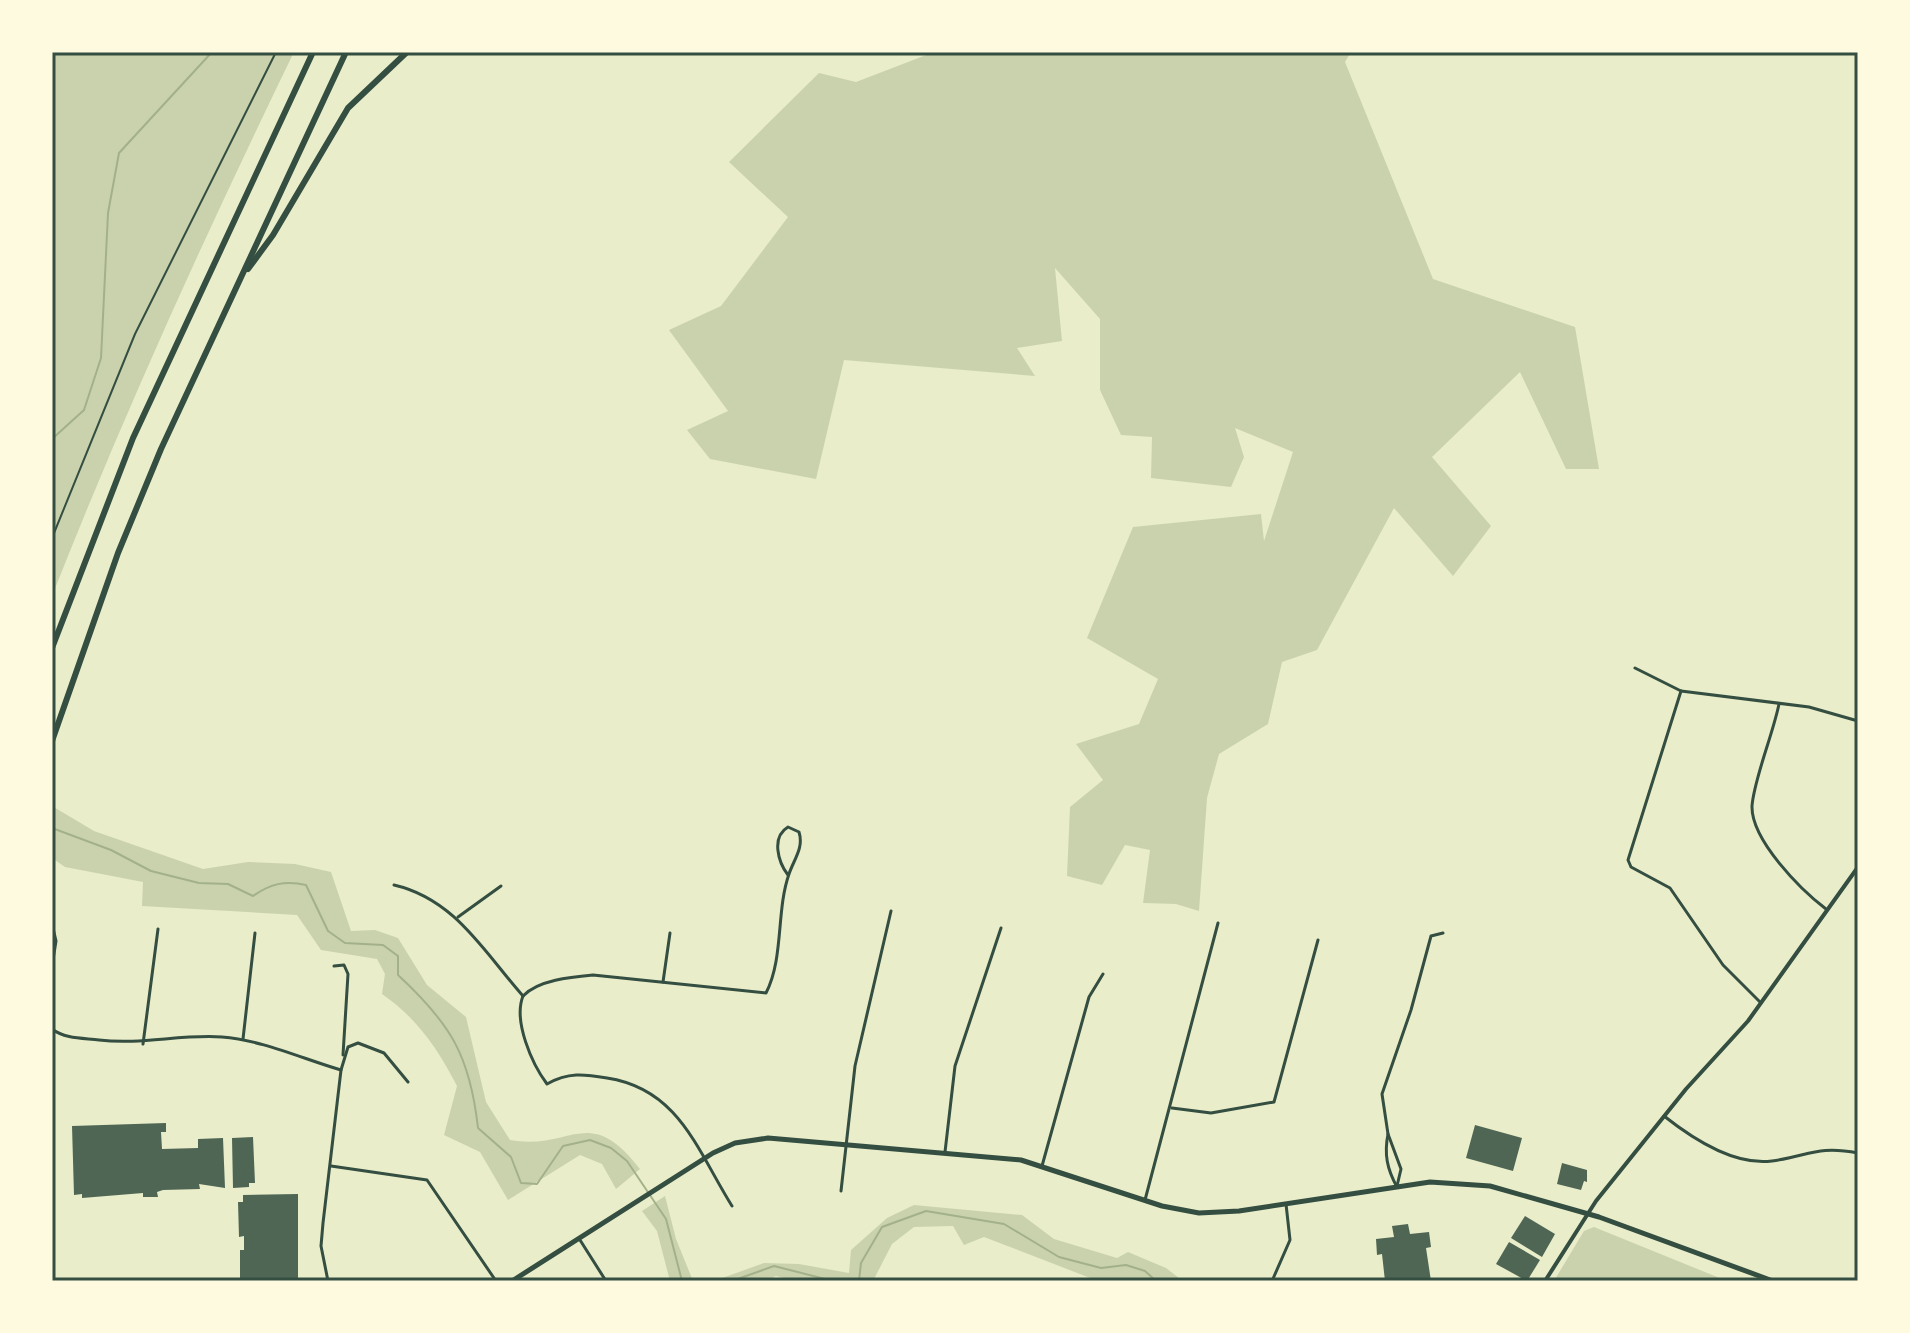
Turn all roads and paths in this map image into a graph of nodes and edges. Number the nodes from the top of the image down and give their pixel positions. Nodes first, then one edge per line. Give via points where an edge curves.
1 (276, 52) edge
2 (313, 52) edge
3 (346, 52) edge
4 (407, 52) edge
5 (239, 281) junction
6 (52, 538) edge
7 (52, 648) edge
8 (1635, 668) dead end
9 (1681, 691) junction
10 (1779, 704) junction
11 (1858, 721) edge
12 (52, 741) edge
13 (1858, 867) edge
14 (788, 875) junction
15 (394, 885) dead end
16 (501, 886) dead end
17 (1827, 910) junction
18 (891, 911) dead end
19 (458, 917) junction
20 (1218, 923) dead end
21 (53, 928) edge
22 (1001, 928) dead end
23 (158, 929) dead end
24 (255, 933) dead end
25 (670, 933) dead end
26 (1443, 933) dead end
27 (1318, 940) dead end
28 (52, 966) edge
29 (334, 966) dead end
30 (1103, 974) dead end
31 (663, 982) junction
32 (523, 996) junction
33 (1761, 1003) junction
34 (52, 1029) edge
35 (243, 1039) junction
36 (143, 1044) junction
37 (343, 1058) junction
38 (341, 1070) junction
39 (408, 1082) dead end
40 (1172, 1108) junction
41 (1664, 1116) junction
42 (1388, 1134) junction
43 (847, 1144) junction
44 (944, 1153) junction
45 (1858, 1153) edge
46 (703, 1159) junction
47 (331, 1166) junction
48 (1042, 1166) junction
49 (1397, 1187) junction
50 (841, 1191) dead end
51 (1145, 1200) junction
52 (1286, 1204) junction
53 (732, 1206) dead end
54 (1588, 1213) junction
55 (579, 1239) junction
56 (328, 1281) edge
57 (496, 1281) edge
58 (512, 1281) edge
59 (606, 1281) edge
60 (1272, 1281) edge
61 (1545, 1281) edge
62 (1773, 1281) edge

1 - 6 path via 135,334
2 - 7 highway via 133,438
3 - 5 highway
4 - 5 highway via 348,108 273,235
5 - 12 highway via 138,503
8 - 9 street
9 - 10 street
9 - 33 street via 1628,860 1631,867 1670,888 1723,965
10 - 11 street
10 - 17 street via 1754,797 1754,820 1803,891
13 - 17 street
14 - 14 street via 778,855 780,835 788,827 801,839
14 - 31 street via 766,993
15 - 19 street via 431,897
16 - 19 street
17 - 33 street
18 - 43 street via 855,1066
19 - 32 street
20 - 40 street
21 - 28 street
22 - 44 street via 955,1066
23 - 36 street
24 - 35 street
25 - 31 street
26 - 42 street via 1431,936 1385,1083
27 - 40 street via 1274,1102 1211,1113
29 - 37 street via 344,965 348,974
30 - 48 street via 1089,997
31 - 32 street via 593,975 554,982
32 - 46 street via 521,1021 537,1071 547,1084 573,1074 640,1086 677,1115
33 - 41 street
34 - 36 street via 64,1036
35 - 36 street
35 - 38 street
37 - 38 street
37 - 39 street via 348,1047 367,1046 384,1053
38 - 47 street
40 - 51 street
41 - 45 street via 1743,1160 1775,1160 1822,1148
41 - 54 street
42 - 49 street via 1385,1150
42 - 49 street via 1401,1169
43 - 44 main road
43 - 46 main road via 753,1139
43 - 50 street
44 - 48 main road
46 - 53 street
46 - 55 main road
47 - 56 street via 321,1246
47 - 57 street via 427,1180
48 - 51 main road
49 - 52 main road
49 - 54 main road via 1440,1181 1478,1184
51 - 52 main road via 1215,1213
52 - 60 street via 1290,1240
54 - 61 street
54 - 62 main road
55 - 58 main road
55 - 59 street

